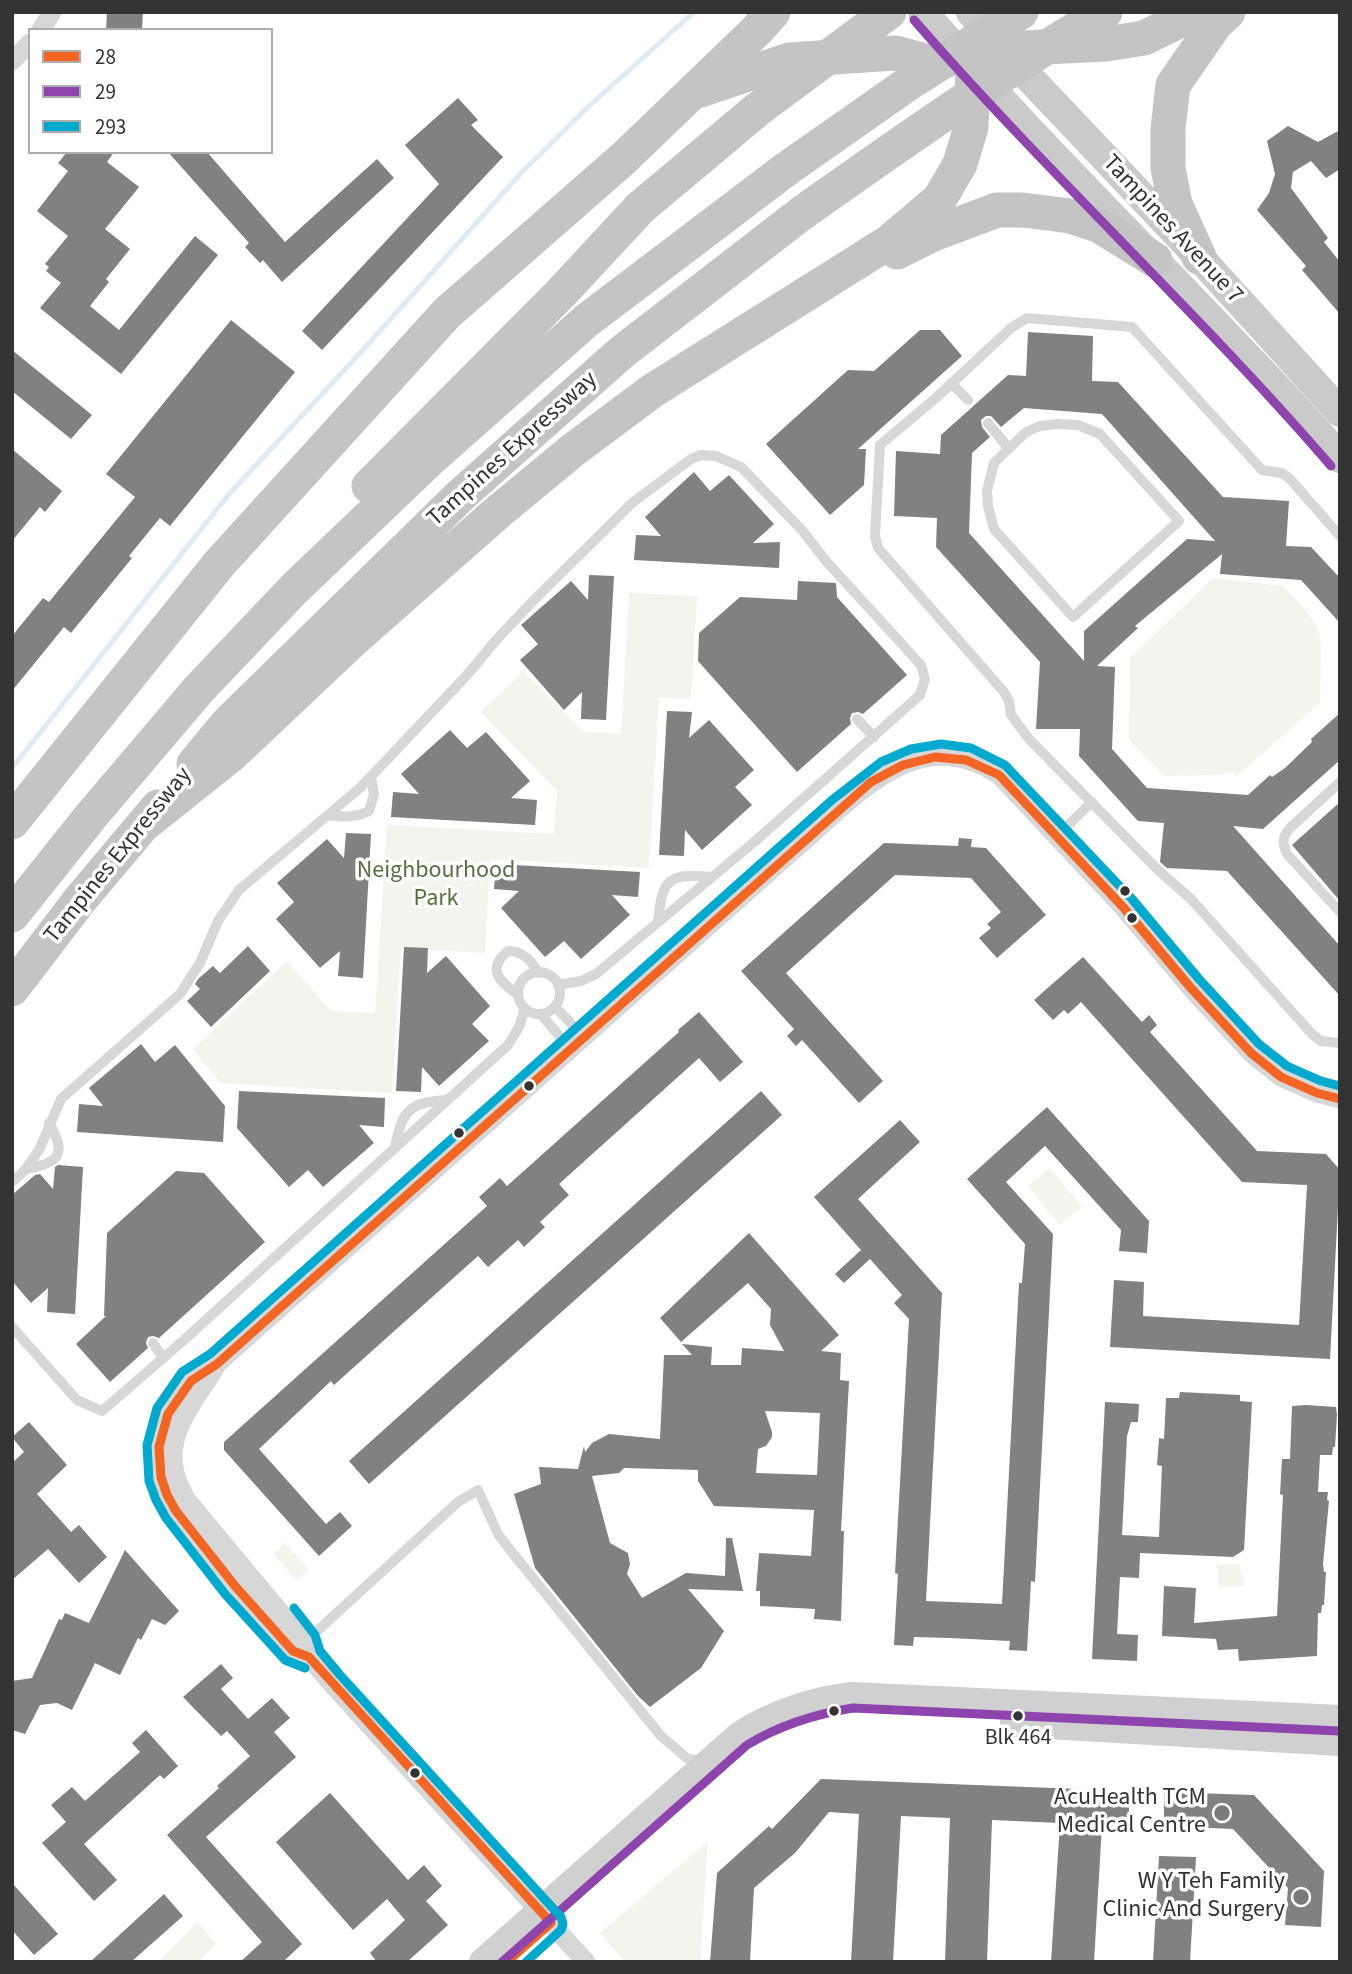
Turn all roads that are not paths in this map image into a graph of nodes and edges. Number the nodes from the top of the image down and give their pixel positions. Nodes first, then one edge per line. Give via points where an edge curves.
1 (52, 12) edge
2 (773, 12) edge
3 (889, 12) edge
4 (923, 12) edge
5 (1021, 12) edge
6 (1105, 12) edge
7 (1197, 12) edge
8 (1228, 12) edge
9 (991, 27) edge
10 (42, 28) edge
11 (28, 45) edge
12 (12, 61) edge
13 (967, 63) junction
14 (691, 93) junction
15 (1199, 257) junction
16 (1155, 260) junction
17 (792, 301) junction
18 (951, 383) junction
19 (968, 400) dead end
20 (1340, 412) edge
21 (988, 422) dead end
22 (1009, 449) junction
23 (1340, 458) edge
24 (1340, 536) edge
25 (199, 689) junction
26 (857, 719) dead end
27 (874, 737) junction
28 (371, 777) junction
29 (1340, 782) edge
30 (1092, 802) junction
31 (328, 815) junction
32 (12, 821) edge
33 (143, 825) junction
34 (1058, 835) junction
35 (711, 877) junction
36 (1340, 912) edge
37 (12, 915) edge
38 (658, 922) junction
39 (539, 972) junction
40 (558, 985) junction
41 (12, 989) edge
42 (518, 995) junction
43 (555, 1007) junction
44 (524, 1008) junction
45 (541, 1014) junction
46 (1340, 1043) edge
47 (577, 1044) junction
48 (1340, 1099) edge
49 (447, 1100) junction
50 (50, 1123) junction
51 (395, 1147) junction
52 (26, 1169) junction
53 (12, 1182) edge
54 (12, 1327) edge
55 (153, 1343) dead end
56 (163, 1358) junction
57 (302, 1650) junction
58 (1340, 1719) edge
59 (1340, 1742) edge
60 (710, 1762) junction
61 (545, 1917) junction
62 (484, 1962) edge
63 (507, 1962) edge
64 (586, 1962) edge

1 - 10 street
2 - 14 highway
3 - 25 highway, bridge via 758,109 640,208 283,576
4 - 13 main road, Tampines Avenue 7
5 - 25 highway, Tampines Expressway, bridge via 785,170 586,321 428,461 294,589
6 - 33 highway, Tampines Expressway, bridge via 937,118 802,212 622,352 461,495 228,723
7 - 9 highway via 1144,38 1106,44
8 - 15 highway via 1173,85 1168,168 1175,204
9 - 13 highway
9 - 15 main road, Tampines Avenue 7
11 - 12 street
13 - 14 highway via 933,63 895,52 789,60
13 - 16 main road, Tampines Avenue 7
13 - 17 highway via 971,127 960,163 939,200 889,242
14 - 32 highway via 447,313 219,564
15 - 20 main road, Tampines Avenue 7
16 - 17 highway via 1100,226 1070,216 997,211 933,234
16 - 23 main road, Tampines Avenue 7
17 - 33 highway via 652,391 573,450 355,638 232,754
18 - 19 lane
18 - 24 lane via 1027,318 1132,327 1262,470 1290,479
18 - 30 lane via 880,445 878,548 1004,692 1011,715 1029,739
21 - 22 lane
22 - 22 lane via 1026,432 1040,426 1078,425 1100,434 1179,521 1073,617 994,529 987,491 994,463
25 - 37 highway, Tampines Expressway
26 - 27 lane
27 - 28 lane via 920,695 925,679 921,665 741,467 701,455 632,503 497,639
27 - 35 lane
28 - 31 lane
28 - 31 lane via 374,794 369,811 347,818
29 - 36 lane via 1283,837 1287,854
30 - 34 lane
30 - 46 lane via 1191,899 1312,1034 1321,1041
31 - 50 lane via 239,890 180,994 61,1099
33 - 41 highway, Tampines Expressway
34 - 47 street via 983,764 942,756 893,768 794,849
34 - 48 street via 1251,1053 1280,1077
35 - 38 lane
35 - 38 lane via 684,874 667,884
38 - 40 lane via 590,978
39 - 40 lane
39 - 42 lane via 524,979
39 - 42 lane via 521,953 503,955 496,974
40 - 43 lane
42 - 44 lane
43 - 45 lane
43 - 47 lane via 570,1022
44 - 45 lane
44 - 49 lane via 508,1045
45 - 47 lane
47 - 57 street via 217,1364 191,1381 168,1414 159,1447 162,1477 176,1511 235,1586
49 - 51 lane
49 - 51 lane via 414,1105 400,1123
50 - 52 lane
50 - 52 lane via 60,1147 58,1155 46,1166
51 - 56 lane
52 - 53 lane
54 - 56 lane via 76,1400 102,1411
55 - 56 lane
57 - 60 lane via 458,1502 478,1490 510,1551 661,1735 688,1759
57 - 61 street
58 - 60 main road via 852,1696 792,1708 762,1721
59 - 61 main road via 845,1713 810,1720 771,1735 743,1753
60 - 61 main road
61 - 62 main road
61 - 63 main road
61 - 64 street

